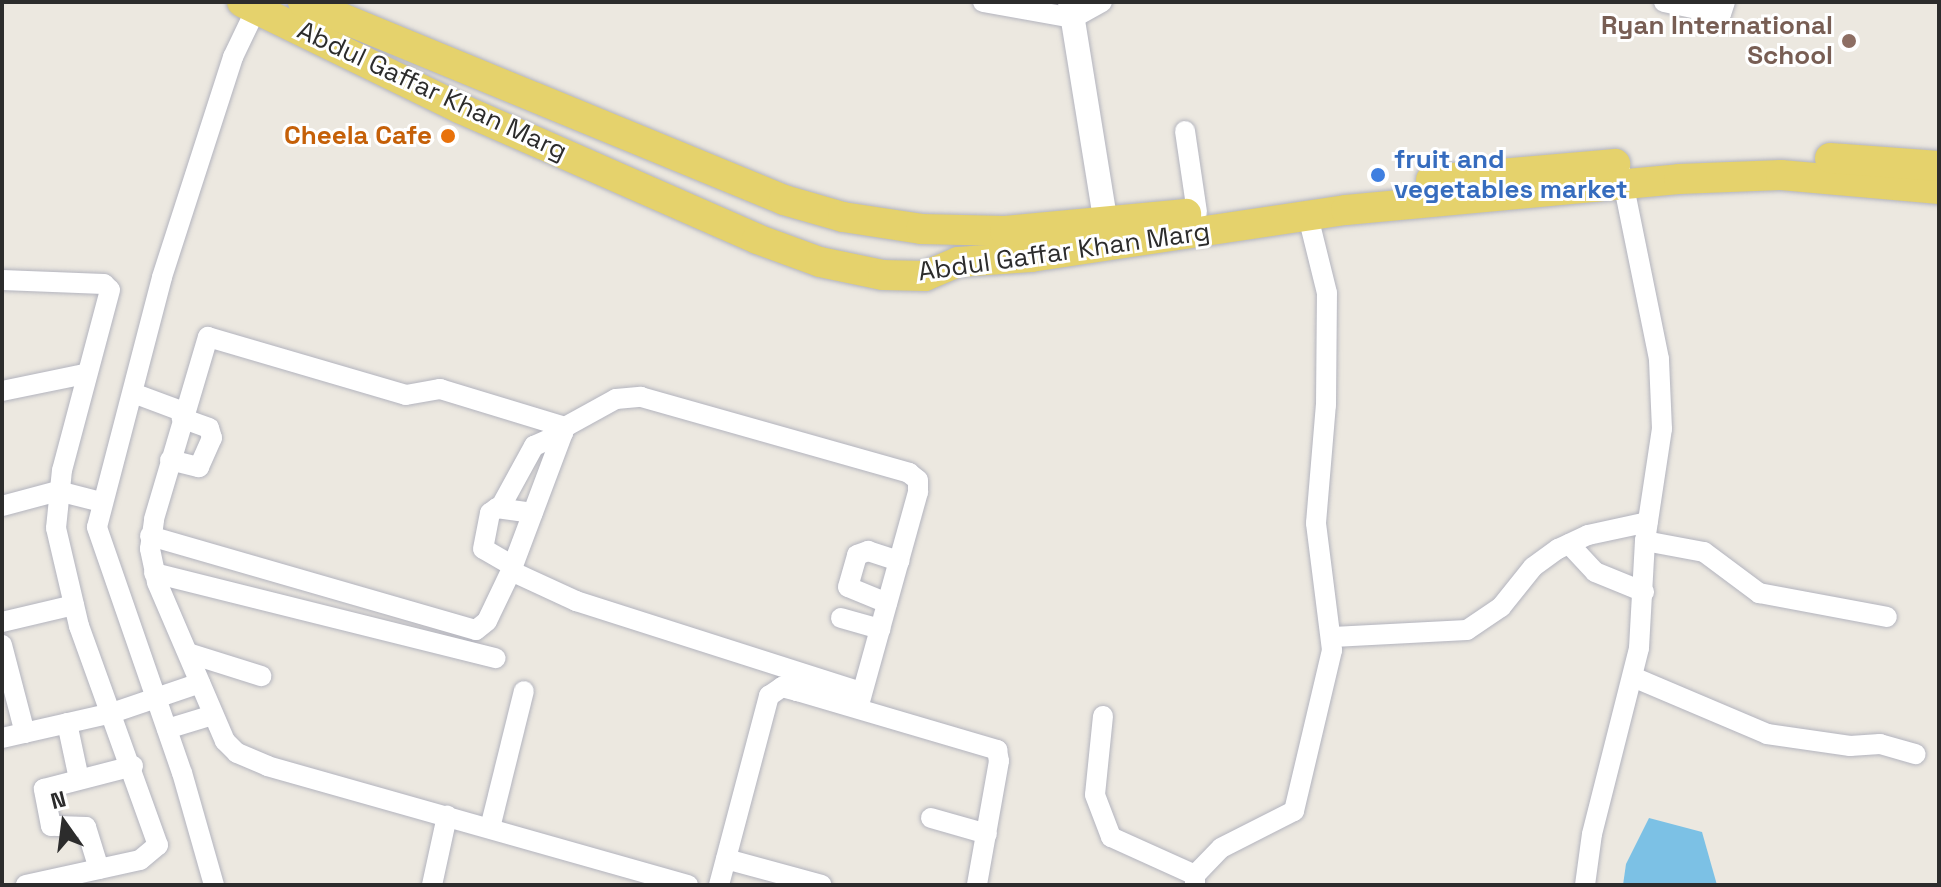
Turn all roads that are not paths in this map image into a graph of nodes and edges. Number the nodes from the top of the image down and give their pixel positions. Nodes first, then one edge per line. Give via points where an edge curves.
1 (300, 2) edge
2 (343, 2) edge
3 (983, 2) edge
4 (1102, 2) edge
5 (1664, 2) edge
6 (1725, 2) edge
7 (248, 4) edge
8 (1071, 10) edge
9 (359, 39) junction
10 (1185, 131) dead end
11 (1939, 166) edge
12 (1621, 174) junction
13 (1939, 189) edge
14 (1197, 212) junction
15 (1308, 216) junction
16 (1106, 225) junction
17 (958, 262) junction
18 (2, 280) edge
19 (85, 374) junction
20 (2, 391) edge
21 (133, 393) junction
22 (183, 415) junction
23 (564, 430) junction
24 (170, 460) junction
25 (58, 491) junction
26 (101, 502) junction
27 (2, 506) edge
28 (500, 508) junction
29 (533, 513) junction
30 (1647, 531) junction
31 (150, 536) junction
32 (1569, 544) junction
33 (899, 561) junction
34 (512, 568) junction
35 (154, 573) junction
36 (1644, 592) junction
37 (887, 603) junction
38 (74, 605) junction
39 (1887, 617) dead end
40 (841, 618) dead end
41 (2, 622) edge
42 (880, 629) junction
43 (476, 630) junction
44 (1333, 637) junction
45 (2, 645) edge
46 (188, 653) junction
47 (804, 671) junction
48 (261, 676) dead end
49 (1633, 677) junction
50 (200, 683) junction
51 (524, 691) dead end
52 (797, 691) junction
53 (157, 700) junction
54 (860, 700) junction
55 (112, 713) junction
56 (213, 715) junction
57 (1103, 716) dead end
58 (67, 723) junction
59 (167, 729) junction
60 (25, 733) junction
61 (2, 738) edge
62 (1916, 754) dead end
63 (133, 766) junction
64 (79, 779) junction
65 (447, 816) junction
66 (931, 818) dead end
67 (490, 828) junction
68 (987, 834) junction
69 (726, 859) junction
70 (99, 869) junction
71 (1195, 880) edge
72 (26, 885) edge
73 (214, 885) edge
74 (432, 885) edge
75 (688, 885) edge
76 (719, 885) edge
77 (822, 885) edge
78 (977, 885) edge
79 (1585, 885) edge

1 - 9 main road, Abdul Gaffar Khan Marg
2 - 9 main road
3 - 8 street
4 - 8 street
5 - 6 street via 1721,14
7 - 17 main road, Abdul Gaffar Khan Marg via 459,108 770,244 820,262 883,275 925,276
7 - 21 street via 162,277
8 - 16 street
9 - 16 main road, Abdul Gaffar Khan Marg via 811,209 921,229
9 - 17 main road via 806,236 875,253
10 - 14 street
11 - 12 main road, Abdul Gaffar Khan Marg via 1814,157
12 - 13 main road, Abdul Gaffar Khan Marg via 1781,175
12 - 14 main road, Abdul Gaffar Khan Marg via 1412,182
12 - 15 main road, Abdul Gaffar Khan Marg
12 - 30 street via 1663,389 1661,450
14 - 16 main road, Abdul Gaffar Khan Marg
15 - 17 main road, Abdul Gaffar Khan Marg via 1031,257
15 - 44 street via 1327,293 1326,405 1316,523
18 - 19 street via 108,286
19 - 20 street
19 - 25 street
21 - 22 street
21 - 26 street
22 - 23 street via 205,341 214,335 406,395 440,389
22 - 24 street
22 - 24 street via 209,428 212,438 199,467
23 - 28 street via 534,446
23 - 29 street
23 - 33 street via 616,399 641,397 909,473 918,480 918,492
24 - 31 street
25 - 26 street
25 - 27 street
25 - 38 street via 56,528
26 - 53 street via 99,543
28 - 29 street
28 - 34 street via 490,513 481,544
29 - 34 street
30 - 32 street
30 - 36 street
30 - 39 street via 1704,552 1759,593
31 - 35 street
31 - 43 street
32 - 36 street via 1595,572
32 - 44 street via 1533,567 1501,607 1467,630
33 - 37 street
33 - 37 street via 860,552 848,587
34 - 43 street via 487,621
34 - 47 street via 576,601
35 - 43 street via 505,661 483,650
35 - 46 street
36 - 49 street
37 - 42 street
38 - 41 street
38 - 55 street
40 - 42 street
42 - 54 street
44 - 71 street via 1294,811 1221,848
45 - 60 street
46 - 48 street
46 - 50 street
47 - 52 street
47 - 54 street
49 - 62 street via 1767,734 1850,746 1880,744
49 - 79 street via 1592,834
50 - 53 street
50 - 56 street
51 - 67 street
52 - 54 street
52 - 69 street via 782,687 769,696
53 - 55 street
53 - 59 street
54 - 68 street via 997,750
55 - 58 street
55 - 63 street
56 - 59 street
56 - 65 street via 225,741 250,760
57 - 71 street via 1095,795 1111,837
58 - 60 street
58 - 64 street
59 - 73 street
60 - 61 street
63 - 64 street
63 - 70 street via 158,845 140,860
64 - 70 street via 46,787 43,793 53,828 88,829
65 - 67 street
65 - 74 street
66 - 68 street
67 - 75 street
68 - 78 street
69 - 76 street
69 - 77 street
70 - 72 street

